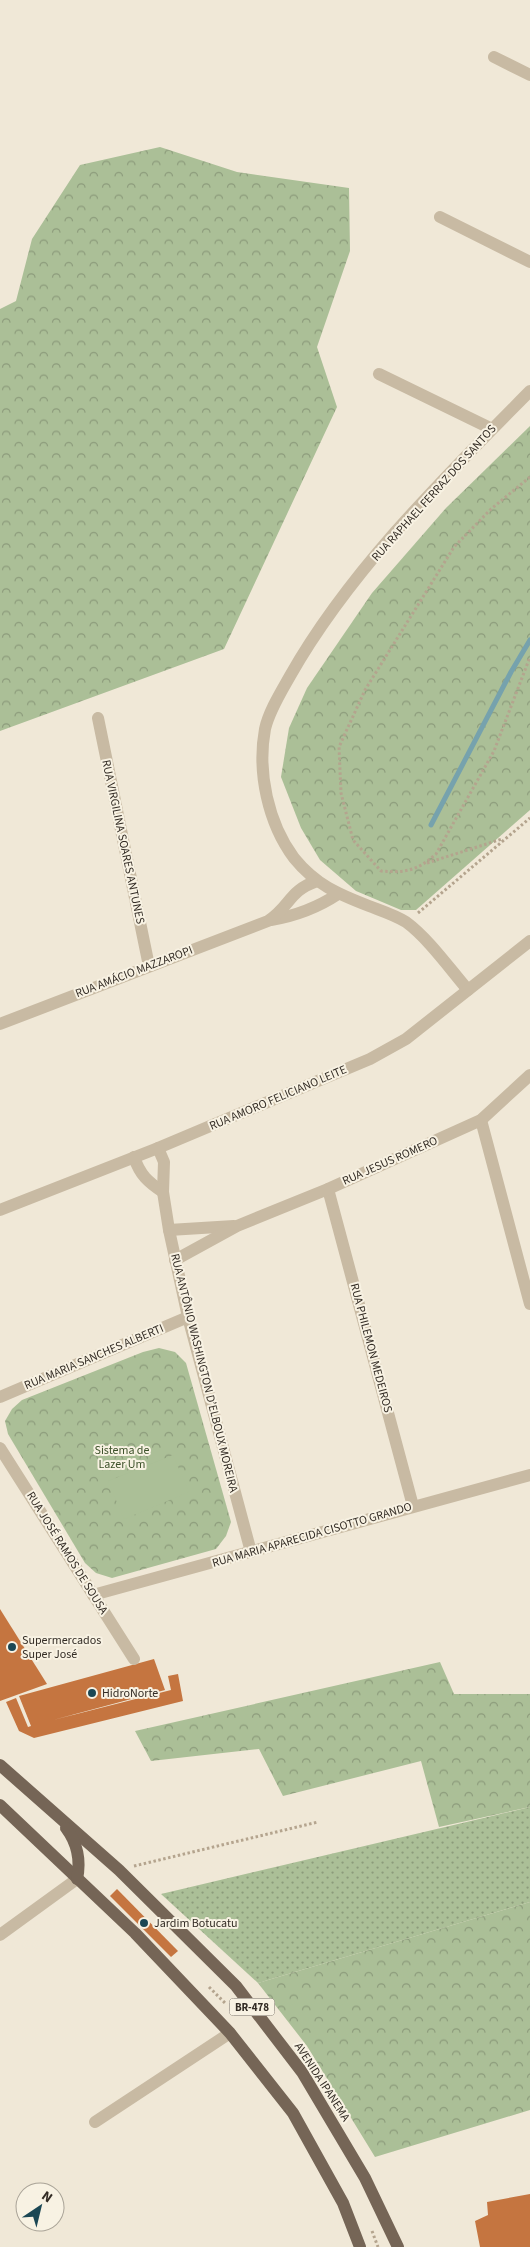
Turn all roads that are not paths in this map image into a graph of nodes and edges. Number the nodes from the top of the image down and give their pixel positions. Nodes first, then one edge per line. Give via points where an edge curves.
1 (494, 57) dead end
2 (530, 75) edge
3 (440, 217) dead end
4 (530, 262) edge
5 (379, 374) dead end
6 (530, 391) edge
7 (492, 429) junction
8 (98, 718) dead end
9 (292, 855) junction
10 (318, 881) junction
11 (301, 888) junction
12 (338, 894) junction
13 (268, 921) junction
14 (530, 941) edge
15 (149, 966) junction
16 (468, 990) junction
17 (0, 1024) edge
18 (530, 1075) edge
19 (481, 1120) junction
20 (158, 1148) junction
21 (134, 1158) junction
22 (328, 1190) junction
23 (163, 1192) junction
24 (0, 1210) edge
25 (237, 1226) junction
26 (169, 1230) junction
27 (175, 1260) junction
28 (530, 1304) edge
29 (188, 1318) junction
30 (0, 1397) edge
31 (0, 1448) edge
32 (530, 1475) edge
33 (413, 1506) junction
34 (251, 1552) junction
35 (93, 1595) junction
36 (134, 1659) dead end
37 (0, 1765) edge
38 (0, 1805) edge
39 (52, 1810) junction
40 (77, 1879) junction
41 (0, 1935) edge
42 (230, 2033) junction
43 (95, 2122) dead end
44 (360, 2247) edge
45 (398, 2247) edge

1 - 2 street
3 - 4 street
5 - 7 street
6 - 7 street, RUA RAPHAEL FERRAZ DOS SANTOS
7 - 9 street, RUA RAPHAEL FERRAZ DOS SANTOS via 385,544 302,656 276,700 265,728 266,790 274,820
8 - 15 street, RUA VIRGILINA SOARES ANTUNES
9 - 10 street, RUA RAPHAEL FERRAZ DOS SANTOS via 309,876
9 - 11 street via 302,873
10 - 11 street, RUA AMÁCIO MAZZAROPI
10 - 12 street, RUA RAPHAEL FERRAZ DOS SANTOS
11 - 13 street, RUA AMÁCIO MAZZAROPI
12 - 13 street, RUA AMÁCIO MAZZAROPI via 292,917
12 - 16 street, RUA RAPHAEL FERRAZ DOS SANTOS via 406,923
13 - 15 street, RUA AMÁCIO MAZZAROPI
14 - 16 street, RUA AMORO FELICIANO LEITE
15 - 17 street, RUA AMÁCIO MAZZAROPI
16 - 20 street, RUA AMORO FELICIANO LEITE via 406,1039 370,1059
18 - 19 street, RUA JESUS ROMERO
19 - 22 street, RUA JESUS ROMERO
19 - 28 street
20 - 21 street, RUA AMORO FELICIANO LEITE
20 - 23 street, RUA ANTÔNIO WASHINGTON D’ELBOUX MOREIRA via 164,1162
21 - 23 street via 147,1181
21 - 24 street, RUA AMORO FELICIANO LEITE
22 - 25 street, RUA JESUS ROMERO
22 - 33 street, RUA PHILEMON MEDEIROS
23 - 26 street, RUA ANTÔNIO WASHINGTON D’ELBOUX MOREIRA
25 - 26 street, RUA JESUS ROMERO
25 - 27 street, RUA JESUS ROMERO
26 - 27 street, RUA ANTÔNIO WASHINGTON D’ELBOUX MOREIRA
27 - 29 street, RUA ANTÔNIO WASHINGTON D’ELBOUX MOREIRA
29 - 30 street, RUA MARIA SANCHES ALBERTI
29 - 34 street, RUA ANTÔNIO WASHINGTON D’ELBOUX MOREIRA
31 - 35 street, RUA JOSÉ RAMOS DE SOUSA
32 - 33 street, RUA MARIA APARECIDA CISOTTO GRANDO
33 - 34 street, RUA MARIA APARECIDA CISOTTO GRANDO
34 - 35 street, RUA MARIA APARECIDA CISOTTO GRANDO
35 - 36 street, RUA JOSÉ RAMOS DE SOUSA
37 - 39 main road, AVENIDA IPANEMA / BR-478
38 - 40 main road, BR-478
39 - 40 main road via 71,1835 77,1849 80,1862
39 - 45 main road, AVENIDA IPANEMA / BR-478 via 119,1870 236,1986 302,2072 365,2178
40 - 41 street
40 - 42 main road, BR-478 via 135,1933
42 - 43 street
42 - 44 main road, BR-478 via 293,2113 343,2203

